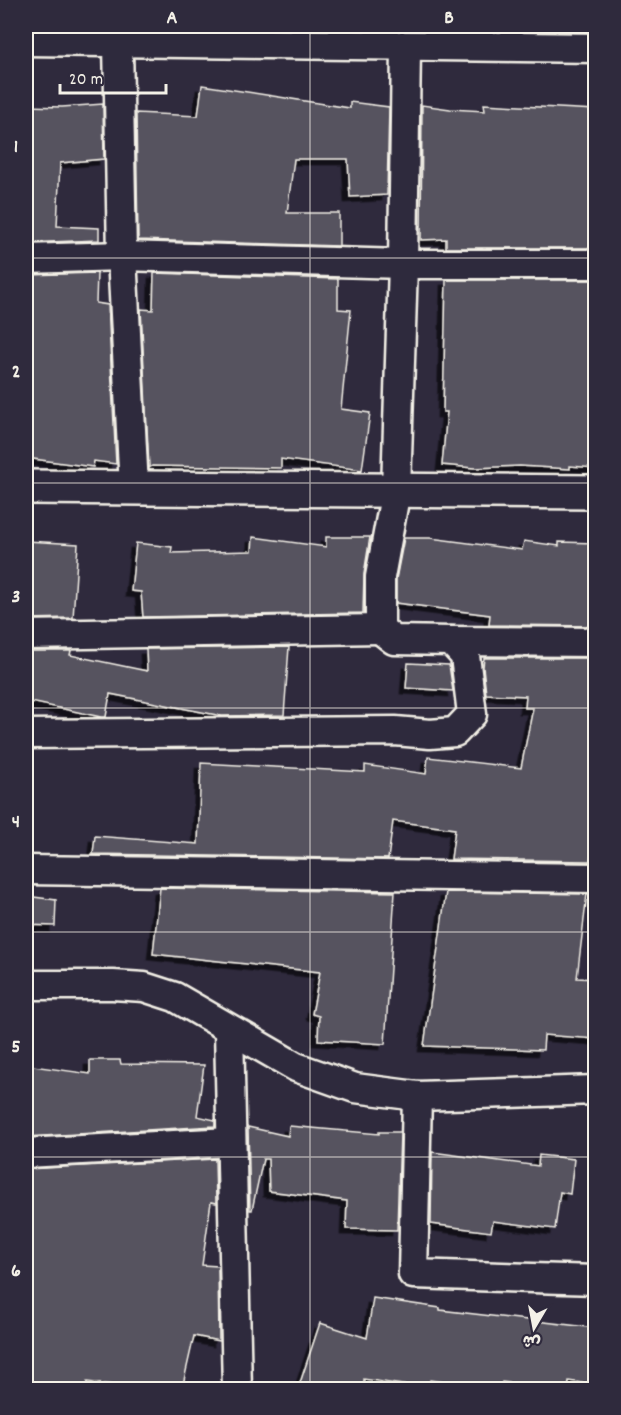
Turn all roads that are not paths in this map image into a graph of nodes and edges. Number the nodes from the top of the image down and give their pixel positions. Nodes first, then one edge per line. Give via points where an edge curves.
1 (26, 41) edge
2 (118, 42) junction
3 (406, 47) junction
4 (596, 48) edge
5 (122, 256) junction
6 (26, 259) edge
7 (403, 264) junction
8 (596, 264) edge
9 (26, 487) edge
10 (134, 488) junction
11 (396, 490) junction
12 (596, 492) edge
13 (380, 629) junction
14 (26, 635) edge
15 (451, 641) junction
16 (596, 642) edge
17 (26, 734) edge
18 (26, 870) edge
19 (596, 878) edge
20 (26, 985) edge
21 (229, 1029) junction
22 (596, 1090) edge
23 (417, 1096) junction
24 (230, 1142) junction
25 (26, 1153) edge
26 (596, 1280) edge
27 (237, 1389) edge

1 - 2 street
2 - 3 street
2 - 5 street
3 - 4 street
3 - 7 street
5 - 6 street
5 - 7 street
5 - 10 street
7 - 8 street
7 - 11 street
9 - 10 street
10 - 11 street
11 - 12 street
11 - 13 street via 380,577
13 - 14 street
13 - 15 street via 394,640
15 - 16 street
15 - 17 street via 465,656 472,714 455,732
18 - 19 street
20 - 21 street via 144,987 175,997
21 - 23 street via 296,1067 355,1088
21 - 24 street
22 - 23 street
23 - 26 street via 413,1274
24 - 25 street
24 - 27 street

